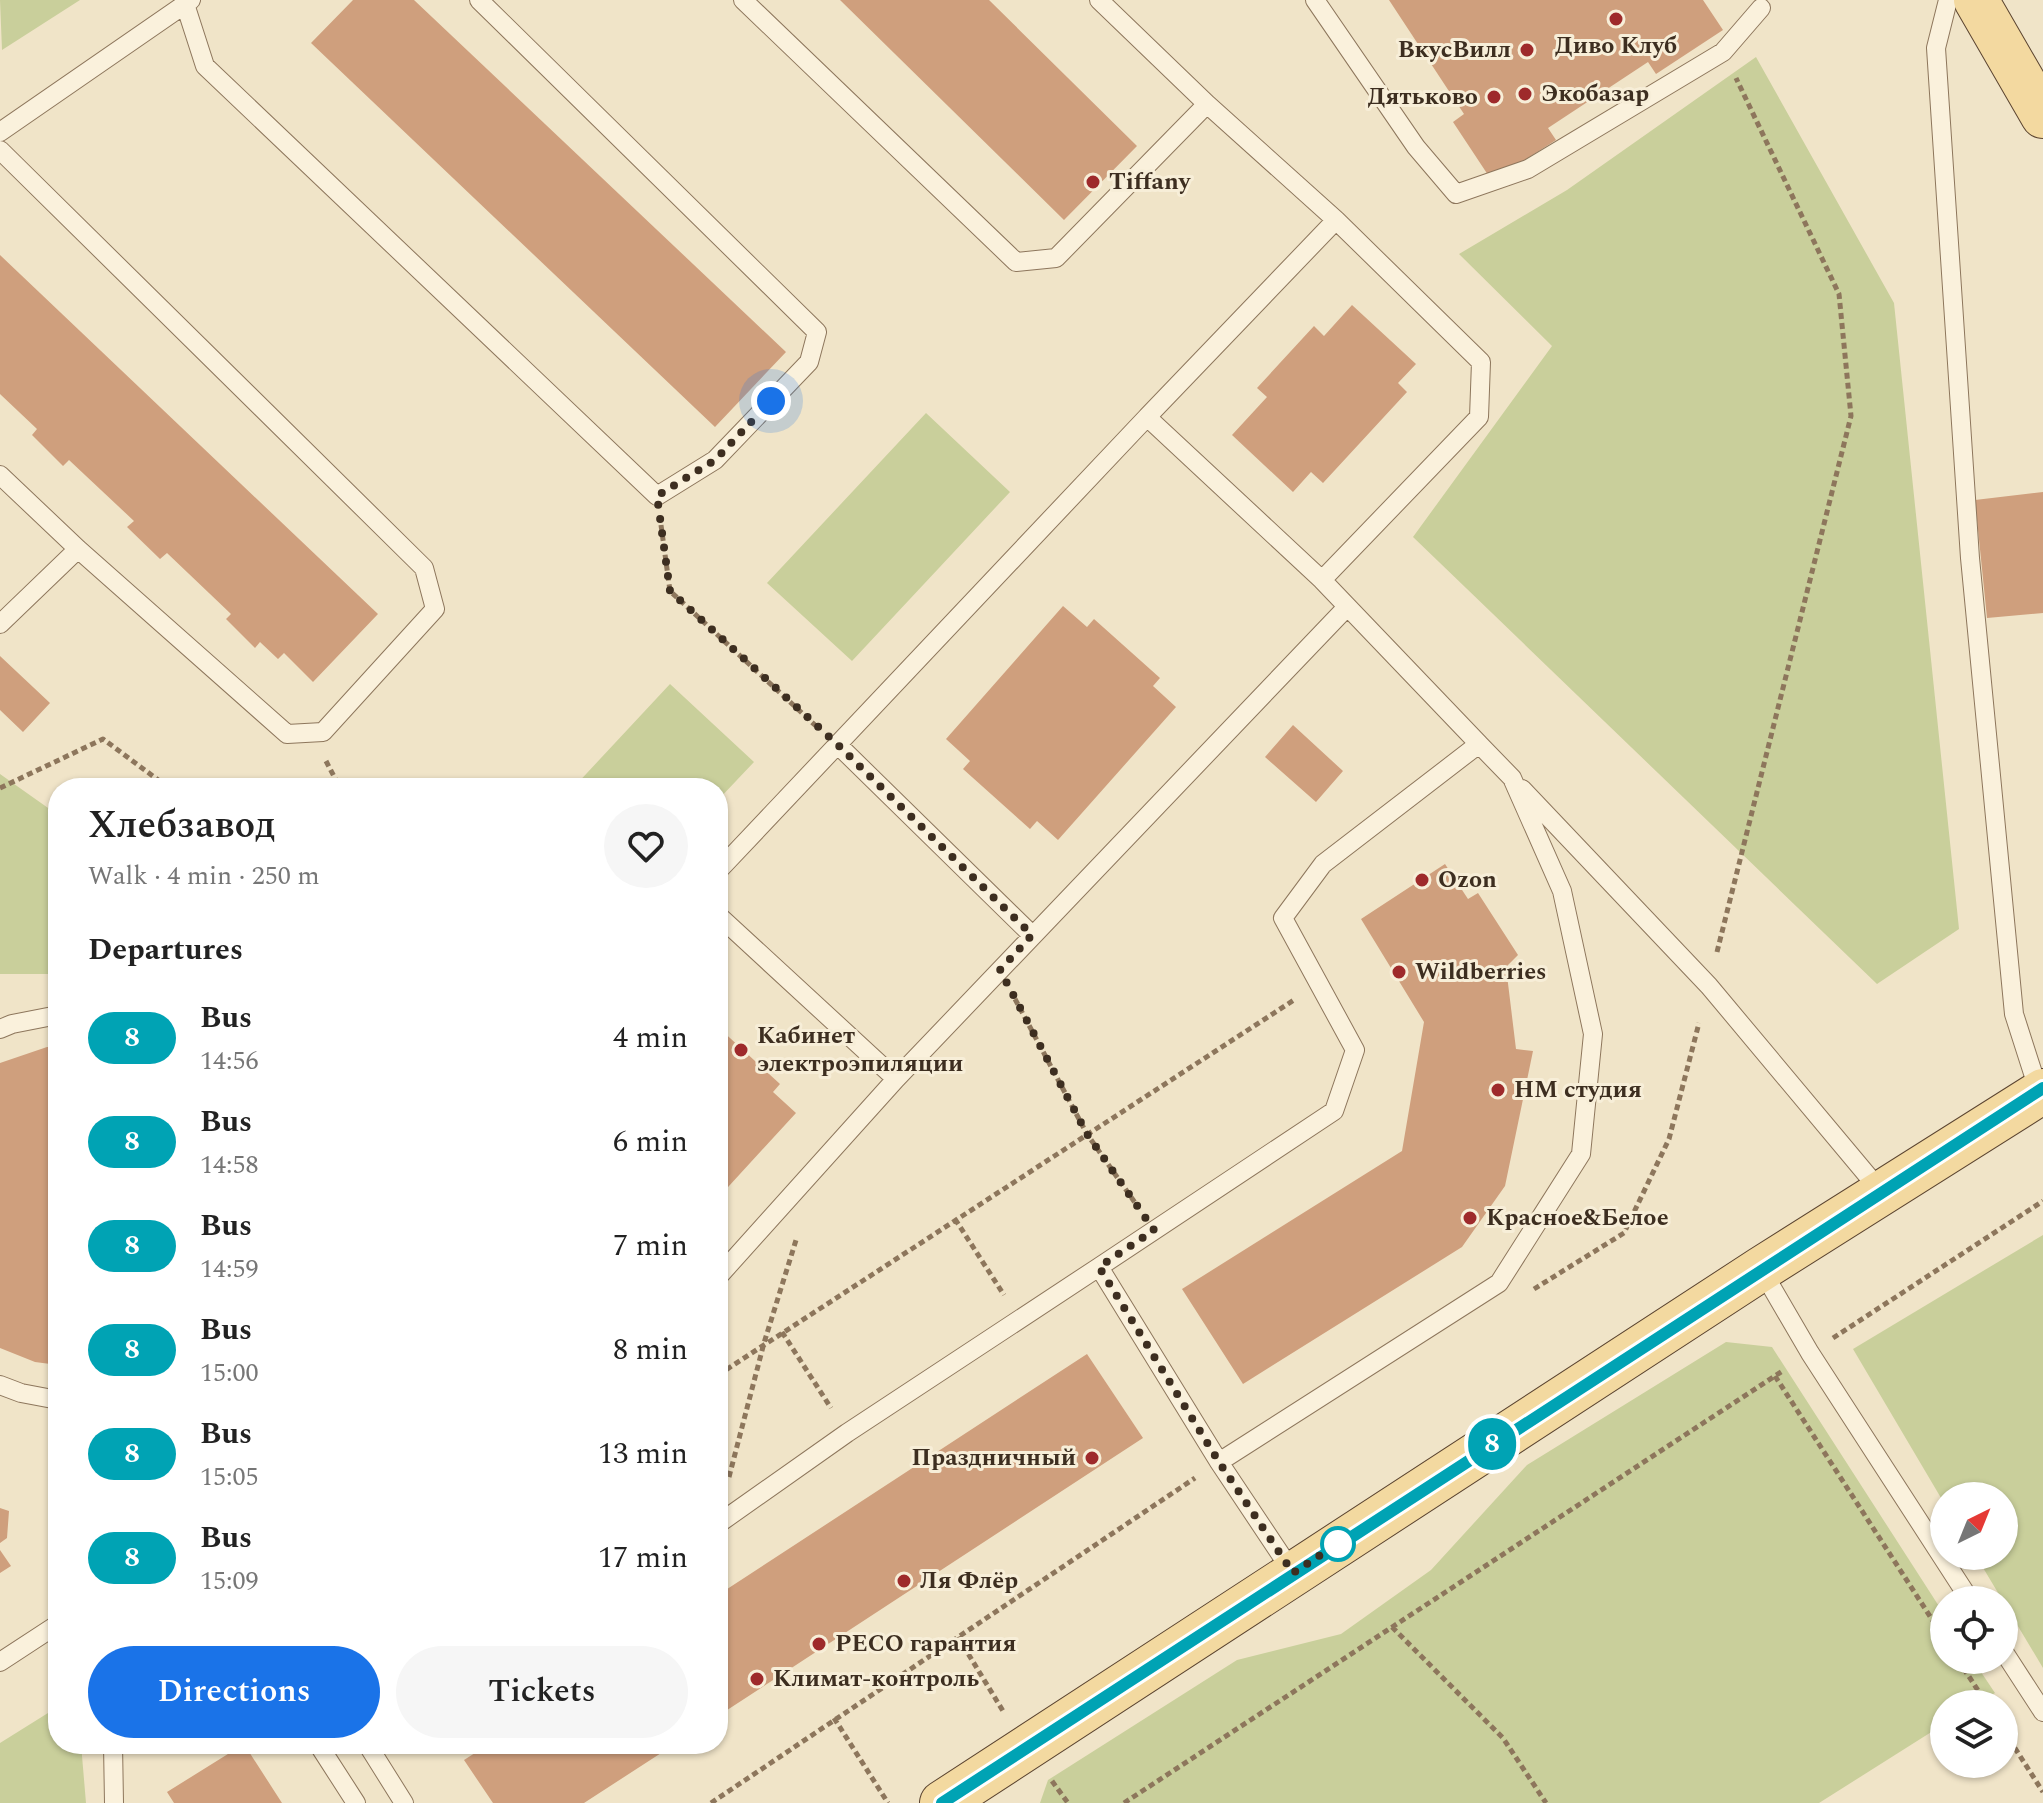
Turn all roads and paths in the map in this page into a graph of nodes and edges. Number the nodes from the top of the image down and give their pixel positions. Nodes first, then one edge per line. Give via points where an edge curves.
1 (479, 0) edge
2 (743, 0) edge
3 (1099, 0) edge
4 (1315, 0) edge
5 (1948, 0) edge
6 (1976, 0) edge
7 (188, 2) edge
8 (1761, 8) dead end
9 (1723, 52) junction
10 (1207, 104) junction
11 (2043, 116) edge
12 (0, 132) edge
13 (0, 150) edge
14 (1336, 220) junction
15 (1147, 417) junction
16 (0, 475) edge
17 (657, 496) junction
18 (78, 549) junction
19 (1322, 580) junction
20 (1347, 607) junction
21 (0, 624) edge
22 (837, 744) junction
23 (1479, 744) junction
24 (156, 778) edge
25 (1512, 778) junction
26 (0, 788) edge
27 (728, 860) edge
28 (728, 924) edge
29 (1032, 935) junction
30 (1000, 970) junction
31 (1320, 983) junction
32 (1709, 986) junction
33 (48, 1017) edge
34 (0, 1029) edge
35 (896, 1079) junction
36 (2042, 1090) edge
37 (1087, 1134) junction
38 (800, 1186) junction
39 (1883, 1194) junction
40 (2043, 1201) edge
41 (955, 1219) junction
42 (1154, 1230) junction
43 (728, 1266) edge
44 (1099, 1267) junction
45 (1761, 1269) junction
46 (1531, 1290) dead end
47 (1020, 1319) junction
48 (782, 1332) junction
49 (764, 1343) junction
50 (1810, 1353) junction
51 (728, 1368) edge
52 (1775, 1376) junction
53 (0, 1385) edge
54 (48, 1398) edge
55 (847, 1433) junction
56 (1219, 1462) junction
57 (728, 1480) edge
58 (728, 1517) edge
59 (1293, 1573) junction
60 (1961, 1586) edge
61 (1930, 1616) edge
62 (1392, 1627) junction
63 (48, 1631) edge
64 (0, 1662) edge
65 (2018, 1674) edge
66 (2043, 1712) edge
67 (834, 1718) junction
68 (2018, 1753) edge
69 (113, 1754) edge
70 (324, 1754) edge
71 (376, 1754) edge
72 (2043, 1792) edge
73 (958, 1798) edge
74 (114, 1803) edge
75 (356, 1803) edge
76 (404, 1803) edge
77 (711, 1803) edge
78 (888, 1803) edge
79 (1124, 1803) edge
80 (1546, 1803) edge

1 - 17 lane via 817,332 809,362 715,460
2 - 10 lane via 1016,262 1056,258
3 - 10 lane
4 - 9 lane via 1416,147 1456,194 1528,169
5 - 36 lane via 1936,48 1970,558 2014,1014
6 - 11 main road
7 - 12 lane
7 - 17 lane via 205,66
8 - 9 lane
9 - 32 path via 1839,294 1851,416
10 - 14 lane
13 - 18 lane via 424,568 435,609 323,732 287,734
14 - 15 lane
14 - 19 lane via 1481,362 1479,417
15 - 19 lane
15 - 22 lane
16 - 18 lane
17 - 22 path via 670,591
18 - 21 lane
19 - 20 lane
20 - 23 lane
20 - 29 lane
22 - 27 lane
22 - 29 lane
23 - 25 lane
23 - 31 lane via 1323,864 1283,918
24 - 26 path via 103,739
25 - 32 lane
25 - 56 lane via 1562,891 1593,1034 1581,1154 1499,1283
28 - 35 lane
29 - 30 lane
30 - 35 lane
30 - 37 path
31 - 37 path
31 - 42 lane via 1355,1050 1334,1111
32 - 39 lane
32 - 46 path via 1669,1139 1624,1233
33 - 34 lane
35 - 38 lane
36 - 39 main road
37 - 41 path
37 - 42 path
38 - 43 lane
38 - 49 path via 806,1209
39 - 45 main road
40 - 50 path
41 - 47 path
41 - 48 path
42 - 44 lane
44 - 47 lane
44 - 56 lane
45 - 50 lane
45 - 59 main road
47 - 55 lane
48 - 49 path
48 - 55 path
49 - 51 path
49 - 57 path
50 - 52 path
50 - 60 lane
52 - 61 path
52 - 62 path
53 - 54 lane
55 - 58 lane
56 - 59 lane
56 - 67 path
59 - 73 main road
62 - 79 path
62 - 80 path via 1503,1738
63 - 64 lane
65 - 66 lane
67 - 77 path
67 - 78 path
68 - 72 path
69 - 74 lane
70 - 75 lane
71 - 76 lane

